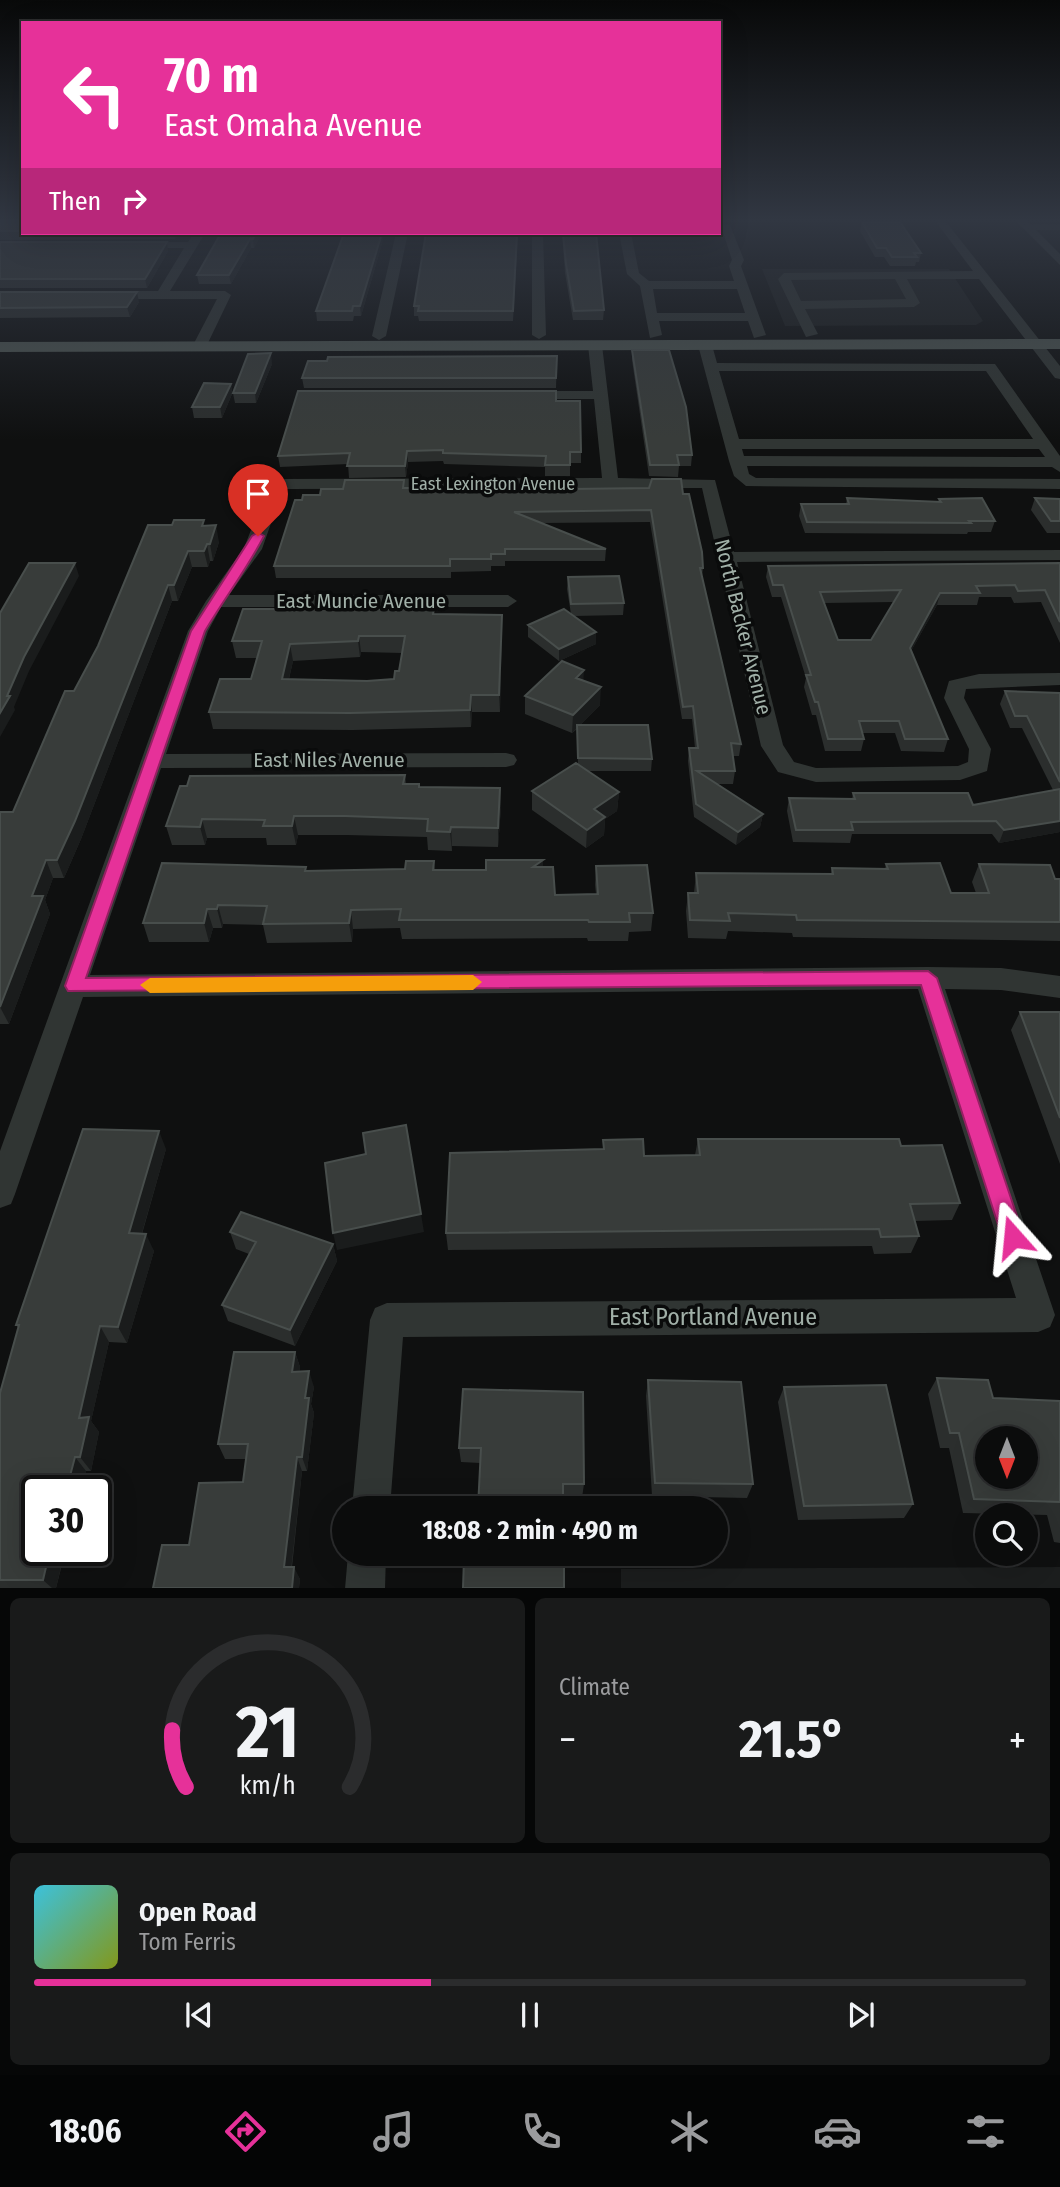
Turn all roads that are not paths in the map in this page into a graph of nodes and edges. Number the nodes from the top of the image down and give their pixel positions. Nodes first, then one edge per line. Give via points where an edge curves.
1 (164, 292) edge
2 (389, 292) edge
3 (539, 292) edge
4 (647, 292) edge
5 (744, 292) edge
6 (791, 292) edge
7 (908, 292) edge
8 (996, 292) edge
9 (95, 295) edge
10 (162, 295) junction
11 (797, 304) junction
12 (652, 317) junction
13 (753, 317) junction
14 (811, 334) junction
15 (1060, 334) edge
16 (540, 335) junction
17 (655, 335) junction
18 (759, 335) junction
19 (0, 336) edge
20 (379, 336) junction
21 (1032, 339) junction
22 (202, 341) junction
23 (1060, 344) edge
24 (595, 345) junction
25 (705, 345) junction
26 (0, 347) edge
27 (711, 367) junction
28 (1060, 375) edge
29 (505, 395) edge
30 (602, 395) junction
31 (733, 444) junction
32 (888, 444) junction
33 (1044, 444) junction
34 (737, 461) junction
35 (898, 462) junction
36 (1058, 465) edge
37 (611, 484) junction
38 (709, 484) joint
39 (911, 484) junction
40 (1060, 484) edge
41 (1060, 555) edge
42 (725, 557) junction
43 (215, 601) junction
44 (508, 601) dead end
45 (1060, 679) edge
46 (506, 760) dead end
47 (153, 761) junction
48 (786, 766) joint
49 (928, 978) junction
50 (74, 986) junction
51 (1060, 987) edge
52 (0, 1194) edge
53 (1038, 1315) joint
54 (372, 1496) edge
55 (367, 1566) edge
56 (365, 1588) edge

1 - 10 street
2 - 20 street
3 - 16 street
4 - 12 street
5 - 13 street
6 - 11 street
7 - 11 street via 914,303
8 - 21 street
9 - 10 street
10 - 22 street via 225,295
11 - 14 street
12 - 13 street
12 - 17 street
13 - 18 street
14 - 18 main road
14 - 21 main road
15 - 21 main road
16 - 17 main road
16 - 20 main road
17 - 18 main road
17 - 24 main road
19 - 22 main road
20 - 22 main road
21 - 23 main road
21 - 25 main road
21 - 28 street
22 - 24 main road
22 - 26 main road
24 - 25 main road
24 - 30 street
25 - 27 street
27 - 31 street
27 - 33 street via 990,367
29 - 30 street
30 - 37 street
31 - 32 street
31 - 34 street
32 - 33 street
32 - 35 street
33 - 36 street
34 - 35 street
34 - 39 street via 743,478 754,484
35 - 36 street
35 - 39 street
37 - 38 street, East Lexington Avenue
37 - 43 street, East Lexington Avenue via 277,484 253,549
38 - 42 street, North Backer Avenue
39 - 40 street
41 - 42 street
42 - 48 street, North Backer Avenue via 772,746
43 - 44 street, East Muncie Avenue
43 - 47 street via 198,631
45 - 48 street via 979,680 956,685 954,698 980,749 979,766 960,773 816,775
46 - 47 street, East Niles Avenue
47 - 50 street
49 - 50 street
49 - 51 street via 1001,979
49 - 53 street
50 - 52 street
53 - 54 street, East Portland Avenue via 387,1320
55 - 56 street

